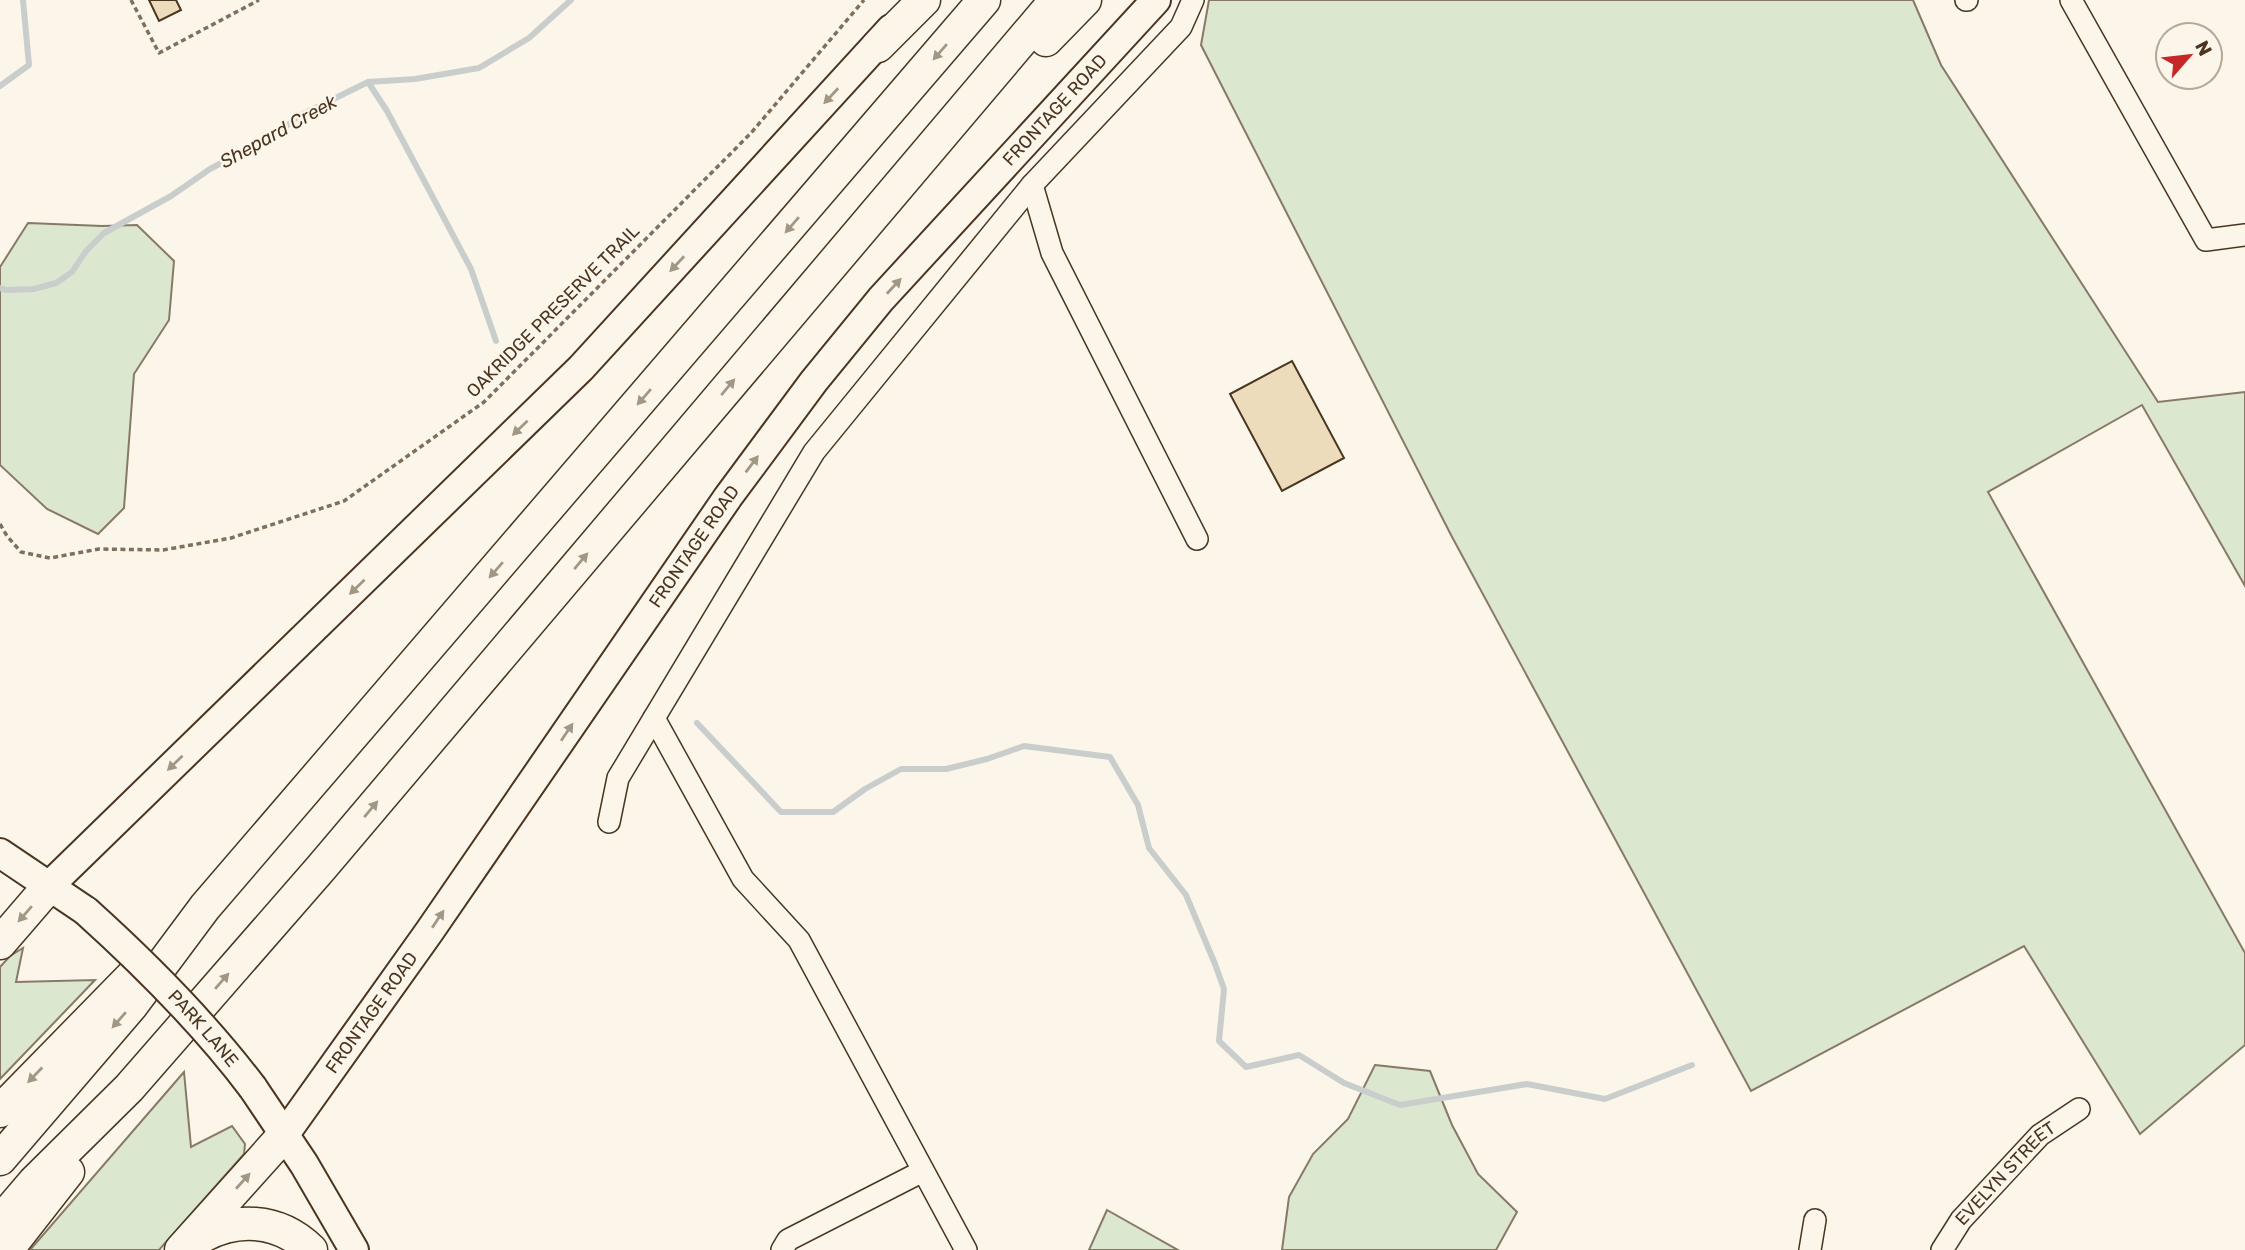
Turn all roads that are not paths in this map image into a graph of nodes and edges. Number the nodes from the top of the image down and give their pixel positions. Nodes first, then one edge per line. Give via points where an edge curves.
1 (915, 0) edge
2 (924, 0) edge
3 (984, 0) edge
4 (1056, 0) edge
5 (1085, 0) edge
6 (1156, 0) edge
7 (1193, 0) edge
8 (2071, 0) edge
9 (878, 46) junction
10 (1032, 185) junction
11 (2245, 235) edge
12 (839, 255) junction
13 (1198, 539) dead end
14 (654, 718) junction
15 (609, 822) dead end
16 (0, 853) edge
17 (50, 885) junction
18 (205, 907) junction
19 (0, 943) edge
20 (129, 1088) junction
21 (2078, 1109) dead end
22 (0, 1111) edge
23 (285, 1134) junction
24 (0, 1158) edge
25 (923, 1171) junction
26 (1815, 1220) dead end
27 (0, 1222) edge
28 (7, 1250) edge
29 (183, 1250) edge
30 (311, 1250) edge
31 (354, 1250) edge
32 (782, 1250) edge
33 (965, 1250) edge
34 (1810, 1250) edge
35 (1942, 1250) edge

1 - 9 main road
2 - 9 highway
3 -> 18 highway
4 - 12 highway
5 - 12 highway
23 -> 6 main road, FRONTAGE ROAD via 728,497 814,381 881,299
7 - 10 street via 1181,27
8 - 11 street via 2206,240
9 -> 17 main road via 581,368
10 - 13 street via 1052,253
10 - 14 street via 814,452
20 -> 12 highway via 330,858
14 - 15 street via 618,778
14 - 25 street via 743,879 799,940
16 - 17 main road, PARK LANE
17 -> 19 highway
17 - 23 main road, PARK LANE, bridge via 86,911 181,1002 218,1043
18 -> 22 highway via 117,989
18 -> 24 highway via 132,1005
20 - 27 highway
20 - 28 highway
21 - 35 street, EVELYN STREET via 2040,1135 1961,1220
29 -> 23 highway
23 - 31 main road, PARK LANE
25 - 32 street via 788,1240
25 - 33 street
26 - 34 street
29 - 30 highway via 222,1227 253,1223 280,1229

